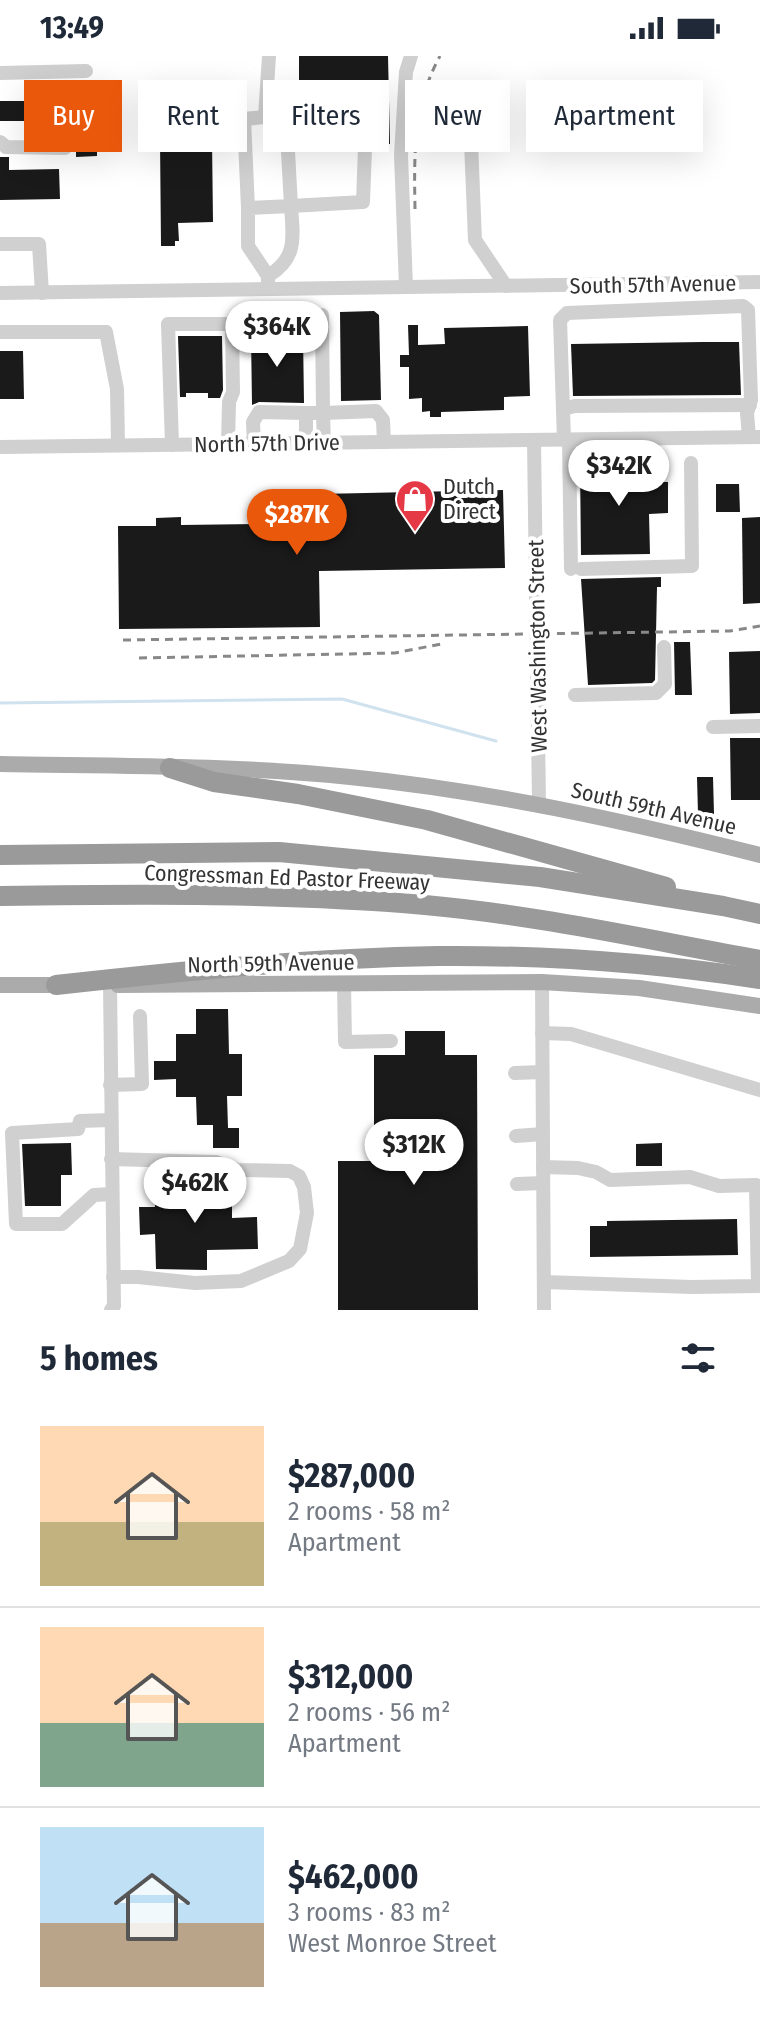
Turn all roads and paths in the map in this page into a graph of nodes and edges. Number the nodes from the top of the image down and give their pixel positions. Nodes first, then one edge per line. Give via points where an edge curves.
1 (269, 56) edge
2 (411, 56) edge
3 (86, 71) dead end
4 (0, 73) edge
5 (267, 80) edge
6 (263, 117) edge
7 (0, 142) edge
8 (24, 147) edge
9 (288, 152) edge
10 (365, 152) edge
11 (471, 152) edge
12 (291, 206) junction
13 (248, 208) junction
14 (0, 244) edge
15 (760, 282) edge
16 (268, 283) junction
17 (506, 286) junction
18 (406, 287) junction
19 (0, 293) edge
20 (42, 293) junction
21 (322, 315) dead end
22 (0, 332) edge
23 (750, 405) junction
24 (563, 409) junction
25 (306, 413) junction
26 (323, 413) junction
27 (754, 437) edge
28 (567, 440) junction
29 (534, 441) junction
30 (384, 442) junction
31 (306, 443) junction
32 (324, 443) junction
33 (228, 444) junction
34 (254, 444) junction
35 (118, 445) junction
36 (172, 445) junction
37 (0, 447) edge
38 (691, 463) dead end
39 (664, 647) dead end
40 (575, 695) dead end
41 (760, 726) edge
42 (713, 727) dead end
43 (0, 764) edge
44 (170, 768) junction
45 (539, 804) junction
46 (0, 855) edge
47 (760, 855) edge
48 (0, 896) edge
49 (723, 906) junction
50 (760, 914) edge
51 (760, 960) edge
52 (760, 979) edge
53 (542, 982) junction
54 (344, 984) junction
55 (0, 985) edge
56 (56, 985) junction
57 (110, 985) junction
58 (760, 1006) edge
59 (140, 1016) dead end
60 (542, 1033) junction
61 (391, 1041) dead end
62 (542, 1072) junction
63 (515, 1073) dead end
64 (110, 1085) junction
65 (760, 1090) edge
66 (110, 1120) junction
67 (543, 1134) junction
68 (516, 1136) dead end
69 (111, 1159) junction
70 (543, 1175) junction
71 (517, 1184) dead end
72 (112, 1194) junction
73 (113, 1277) junction
74 (544, 1282) junction
75 (111, 1310) edge
76 (544, 1310) edge

1 - 5 street
2 - 18 street via 401,155
3 - 4 street
6 - 13 street via 244,119
7 - 8 street
9 - 12 street
10 - 12 street via 363,202
11 - 17 street via 475,240
12 - 13 street
12 - 16 street via 291,252
13 - 16 street via 248,246
14 - 20 street via 39,244
15 - 17 street, South 57th Avenue
16 - 18 street, South 57th Avenue
16 - 20 street, South 57th Avenue
17 - 18 street, South 57th Avenue
19 - 20 street, South 57th Avenue
21 - 26 street
22 - 35 street via 106,332 117,389
23 - 24 street
23 - 24 street via 748,310 743,306 567,313 560,320
23 - 27 street
24 - 28 street
25 - 26 street
25 - 31 street
25 - 34 street via 259,412 253,422
26 - 30 street via 376,411 383,420
26 - 32 street
27 - 28 street, North 57th Drive
28 - 29 street, North 57th Drive
28 - 38 street via 576,569 692,566
29 - 30 street, North 57th Drive
29 - 45 street, West Washington Street
30 - 32 street, North 57th Drive
31 - 32 street, North 57th Drive
31 - 34 street, North 57th Drive
33 - 34 street, North 57th Drive
33 - 36 street, North 57th Drive
33 - 36 street via 232,324 168,324
35 - 36 street, North 57th Drive
35 - 37 street, North 57th Drive
39 - 40 street via 665,684 656,693
41 - 42 street
43 - 44 main road
44 - 45 main road via 350,777
44 - 49 highway via 214,782 427,820
45 - 47 main road, South 59th Avenue
46 - 49 highway, Congressman Ed Pastor Freeway via 279,852 540,877
48 - 51 highway, Congressman Ed Pastor Freeway via 202,895 428,906
49 - 50 highway, Congressman Ed Pastor Freeway
52 - 56 highway via 658,965 438,956 330,960
53 - 54 main road, North 59th Avenue
53 - 58 main road via 639,988
53 - 60 street
54 - 57 main road, North 59th Avenue
54 - 61 street via 345,1042
55 - 56 main road, North 59th Avenue
56 - 57 main road, North 59th Avenue
57 - 64 street
59 - 64 street via 142,1084
60 - 62 street
60 - 65 street via 571,1034
62 - 63 street
62 - 67 street
64 - 66 street
66 - 69 street
66 - 72 street via 80,1121 78,1129 12,1133 16,1224 62,1224 94,1195
67 - 68 street
67 - 70 street
69 - 72 street
69 - 73 street via 216,1162 237,1170 290,1171 304,1187 307,1213 300,1249 289,1261 241,1281
70 - 71 street
70 - 74 street
70 - 74 street via 578,1168 610,1180 690,1177 719,1186 756,1185 758,1286
72 - 73 street
73 - 75 street
74 - 76 street

